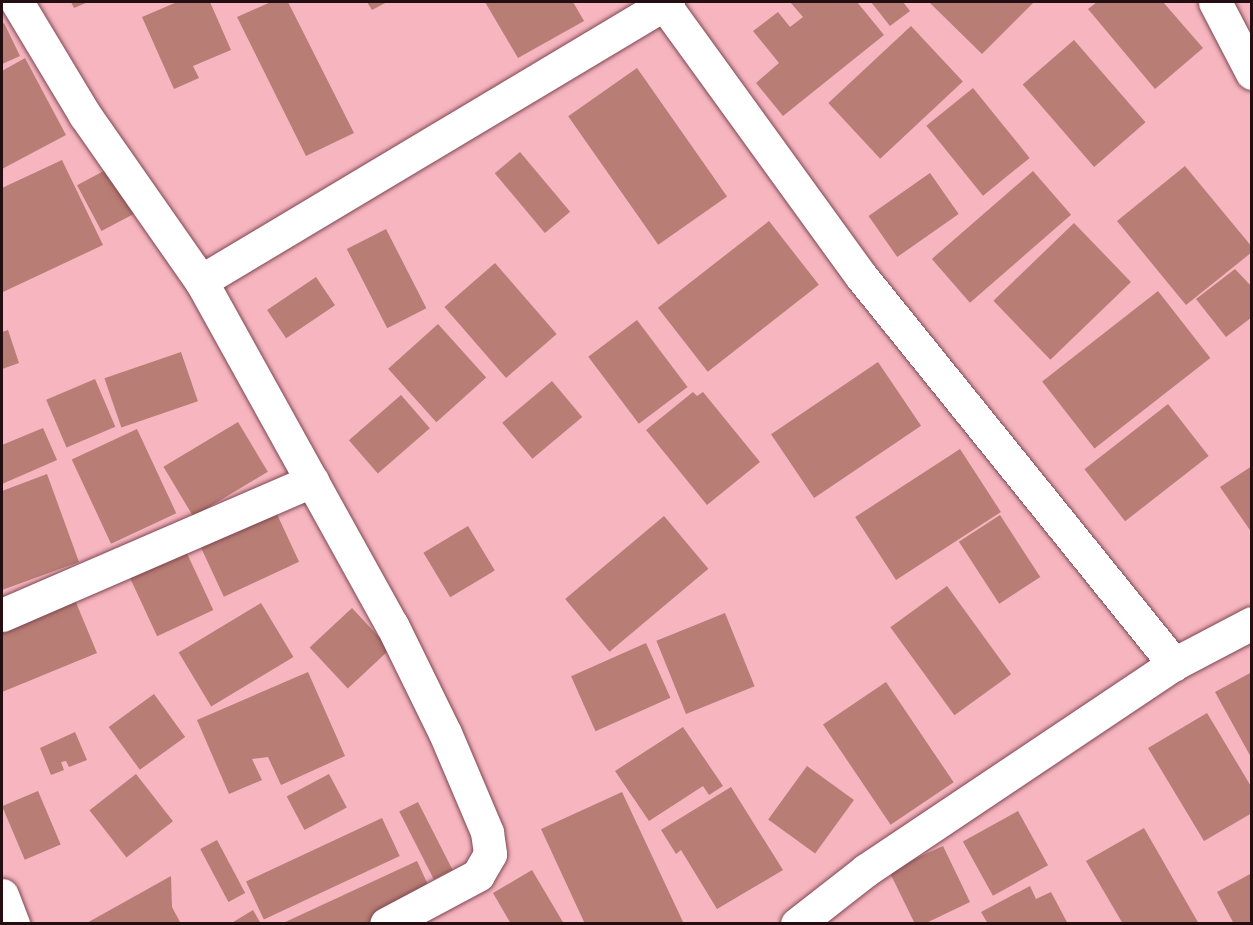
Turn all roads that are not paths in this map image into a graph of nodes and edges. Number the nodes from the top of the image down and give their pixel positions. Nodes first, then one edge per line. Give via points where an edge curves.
1 (17, 2) edge
2 (1215, 2) edge
3 (666, 3) edge
4 (1251, 73) edge
5 (201, 281) junction
6 (312, 481) junction
7 (2, 615) edge
8 (1251, 622) edge
9 (1174, 664) junction
10 (2, 895) edge
11 (13, 924) edge
12 (386, 924) edge
13 (797, 924) edge

1 - 5 street via 85,115
2 - 4 street
3 - 5 street
3 - 9 street via 861,276
5 - 6 street
6 - 7 street
6 - 12 street via 396,635 488,832 490,854 478,875
8 - 9 street
9 - 13 street via 866,870
10 - 11 street

